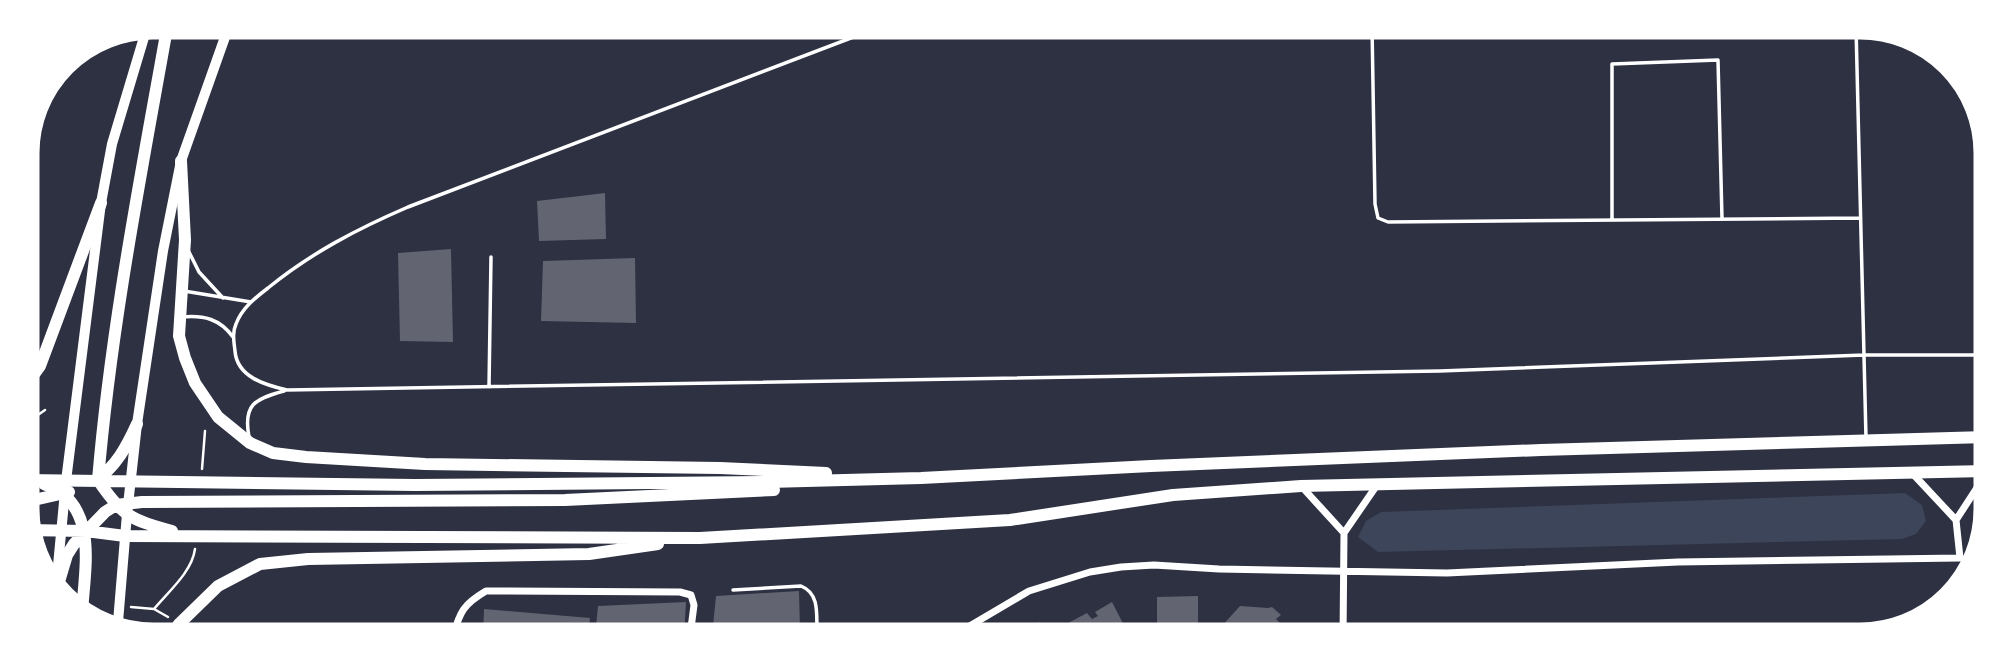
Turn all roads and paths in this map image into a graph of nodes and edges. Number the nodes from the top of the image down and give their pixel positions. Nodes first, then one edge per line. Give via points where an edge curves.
1 (166, 35) edge
2 (226, 35) edge
3 (859, 35) edge
4 (1372, 35) edge
5 (1856, 35) edge
6 (144, 36) edge
7 (181, 161) junction
8 (101, 203) junction
9 (1860, 218) junction
10 (1722, 219) junction
11 (1612, 220) junction
12 (185, 240) junction
13 (491, 257) dead end
14 (182, 291) junction
15 (223, 298) junction
16 (251, 302) junction
17 (180, 317) junction
18 (233, 337) junction
19 (1864, 355) junction
20 (1978, 355) edge
21 (35, 373) edge
22 (489, 387) junction
23 (287, 390) junction
24 (45, 410) dead end
25 (35, 417) edge
26 (137, 424) junction
27 (1978, 437) edge
28 (1866, 440) junction
29 (250, 443) junction
30 (1978, 473) edge
31 (1913, 474) junction
32 (921, 478) junction
33 (98, 480) junction
34 (131, 480) junction
35 (35, 482) edge
36 (1377, 485) junction
37 (1301, 486) junction
38 (1978, 486) edge
39 (65, 488) junction
40 (35, 498) edge
41 (123, 507) junction
42 (1956, 520) junction
43 (37, 530) edge
44 (62, 531) junction
45 (86, 531) junction
46 (1344, 533) junction
47 (190, 535) junction
48 (125, 536) junction
49 (700, 538) junction
50 (1960, 558) junction
51 (1967, 558) edge
52 (1344, 571) junction
53 (57, 577) edge
54 (59, 581) edge
55 (733, 590) dead end
56 (82, 604) edge
57 (118, 621) edge
58 (177, 627) edge
59 (455, 627) edge
60 (691, 627) edge
61 (817, 627) edge
62 (968, 627) edge
63 (1343, 627) edge

1 - 33 main road via 130,232
2 - 7 main road
3 - 16 lane via 372,222 304,260
4 - 11 lane via 1378,218 1388,222
5 - 9 lane
6 - 8 main road via 112,144
7 - 12 main road
7 - 26 main road via 153,302
8 - 21 main road
8 - 39 main road
9 - 10 lane
9 - 19 lane
10 - 11 lane
10 - 11 lane via 1718,60 1612,64
12 - 14 main road
12 - 15 lane via 199,272
13 - 22 lane
14 - 15 lane
14 - 17 main road
15 - 16 lane
16 - 18 lane
17 - 18 lane via 211,318
17 - 29 main road via 179,336 195,383 218,417
18 - 23 lane via 235,356 243,370 256,381
19 - 20 lane
19 - 22 lane via 1426,371
19 - 28 lane
22 - 23 lane
23 - 29 lane via 256,401 250,409 246,419
24 - 25 path
26 - 33 main road via 125,450
26 - 34 main road
27 - 28 main road
28 - 32 main road
29 - 32 main road via 273,453 306,457 425,464 720,468
30 - 31 main road
31 - 36 main road
31 - 42 street
32 - 34 main road via 428,485
32 - 41 main road via 720,494 565,500 142,502
33 - 34 main road
33 - 39 main road
33 - 41 main road
34 - 41 main road
35 - 39 main road
36 - 37 main road
36 - 46 street
37 - 46 street
37 - 49 main road via 1173,495 1010,520
38 - 42 street
39 - 40 main road
39 - 44 main road
39 - 45 main road
41 - 45 main road via 105,512
41 - 47 main road via 139,522
41 - 48 main road
42 - 50 street
43 - 44 main road
44 - 45 main road
44 - 53 main road
45 - 48 main road
45 - 54 main road via 67,555
45 - 56 main road
46 - 52 street
47 - 48 main road
47 - 49 main road
48 - 57 main road
49 - 58 main road via 589,554 308,559 260,564 218,586
50 - 51 lane
50 - 52 street via 1678,562 1447,573
52 - 62 street via 1121,567 1029,591
52 - 63 street
55 - 61 lane via 801,586 815,598
59 - 60 street via 468,601 486,591 680,592 691,595

